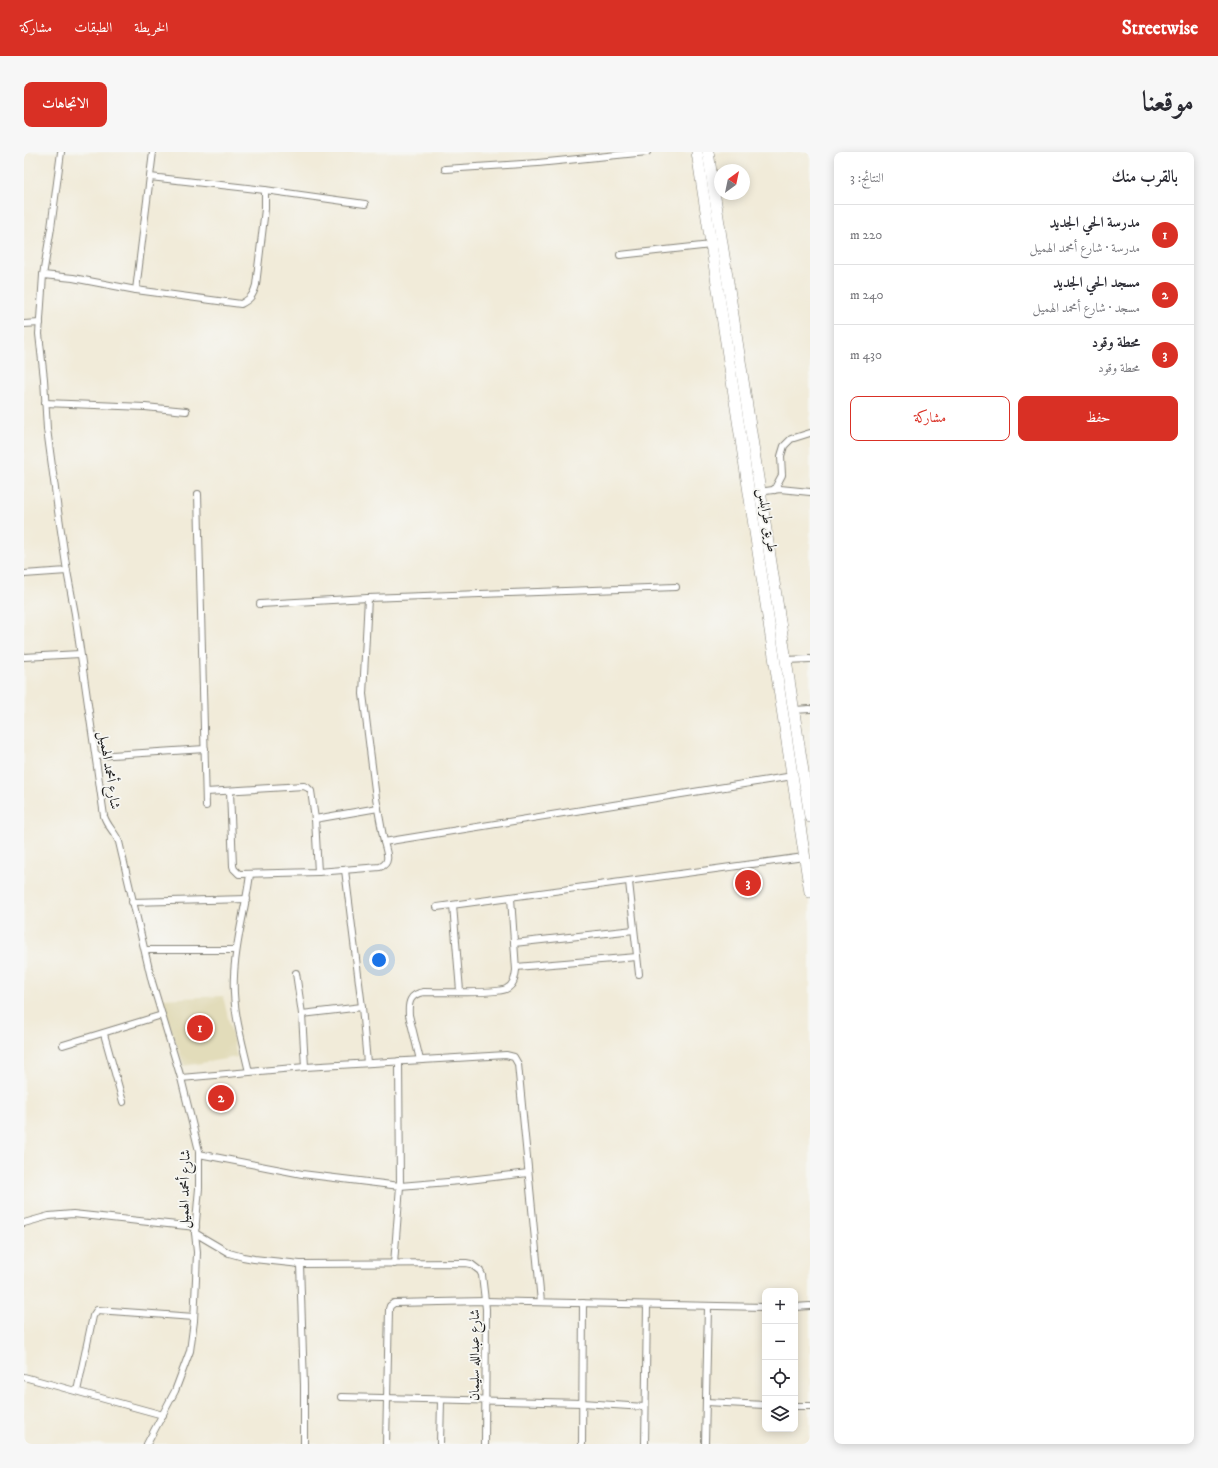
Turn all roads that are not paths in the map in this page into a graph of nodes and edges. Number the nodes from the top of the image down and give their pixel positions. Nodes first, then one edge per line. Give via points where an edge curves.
1 (61, 152) edge
2 (153, 152) edge
3 (647, 152) edge
4 (697, 152) edge
5 (708, 152) edge
6 (445, 169) dead end
7 (150, 177) junction
8 (266, 190) junction
9 (365, 204) dead end
10 (711, 245) junction
11 (620, 255) dead end
12 (43, 275) junction
13 (136, 290) junction
14 (40, 323) junction
15 (24, 324) edge
16 (45, 403) junction
17 (186, 411) dead end
18 (810, 433) edge
19 (774, 490) junction
20 (759, 492) junction
21 (810, 492) edge
22 (198, 494) dead end
23 (67, 571) junction
24 (24, 574) edge
25 (676, 587) dead end
26 (368, 598) junction
27 (260, 604) dead end
28 (80, 654) junction
29 (24, 657) edge
30 (810, 658) edge
31 (786, 660) junction
32 (810, 709) edge
33 (794, 710) junction
34 (204, 749) junction
35 (96, 756) junction
36 (793, 776) junction
37 (230, 791) junction
38 (206, 792) junction
39 (206, 806) dead end
40 (378, 808) junction
41 (810, 817) edge
42 (315, 819) junction
43 (384, 842) junction
44 (804, 857) junction
45 (344, 870) junction
46 (318, 872) junction
47 (250, 874) junction
48 (628, 882) junction
49 (810, 892) edge
50 (511, 898) junction
51 (247, 899) junction
52 (132, 902) junction
53 (453, 905) junction
54 (437, 908) dead end
55 (634, 930) junction
56 (514, 943) junction
57 (145, 950) junction
58 (236, 950) junction
59 (637, 957) junction
60 (516, 967) junction
61 (296, 973) dead end
62 (639, 974) dead end
63 (460, 992) junction
64 (362, 1007) junction
65 (302, 1014) junction
66 (162, 1016) junction
67 (104, 1034) junction
68 (63, 1045) dead end
69 (420, 1060) junction
70 (399, 1061) junction
71 (367, 1063) junction
72 (305, 1067) junction
73 (249, 1072) junction
74 (181, 1078) junction
75 (123, 1102) dead end
76 (199, 1154) junction
77 (528, 1173) junction
78 (400, 1186) junction
79 (24, 1223) edge
80 (196, 1230) junction
81 (300, 1264) junction
82 (394, 1264) junction
83 (485, 1301) junction
84 (541, 1302) junction
85 (583, 1303) junction
86 (647, 1304) junction
87 (810, 1306) edge
88 (708, 1307) junction
89 (762, 1307) edge
90 (798, 1307) edge
91 (194, 1317) junction
92 (24, 1377) edge
93 (77, 1391) junction
94 (341, 1397) dead end
95 (387, 1398) junction
96 (441, 1400) junction
97 (486, 1402) junction
98 (706, 1402) junction
99 (582, 1403) junction
100 (762, 1405) edge
101 (645, 1406) junction
102 (798, 1406) edge
103 (810, 1406) edge
104 (163, 1415) junction
105 (147, 1444) edge
106 (304, 1444) edge
107 (386, 1444) edge
108 (440, 1444) edge
109 (485, 1444) edge
110 (582, 1444) edge
111 (645, 1444) edge
112 (705, 1444) edge

1 - 12 street, شارع أمحمد الهميل
2 - 7 street
3 - 6 street
4 - 10 highway, طريق طرابلس
5 - 20 highway
7 - 8 street
7 - 13 street
8 - 9 street
8 - 13 street via 256,286 254,295 249,300 241,304
10 - 11 street
10 - 36 highway, طريق طرابلس
12 - 13 street
12 - 14 street, شارع أمحمد الهميل
14 - 15 street
14 - 16 street, شارع أمحمد الهميل
16 - 17 street
16 - 23 street, شارع أمحمد الهميل
18 - 19 street via 791,439 784,446 781,456 782,476
19 - 20 street
19 - 21 street
20 - 31 highway
22 - 34 street
23 - 24 street
23 - 28 street, شارع أمحمد الهميل
25 - 26 street
26 - 27 street
26 - 40 street via 364,694
28 - 29 street
28 - 35 street, شارع أمحمد الهميل
30 - 31 street
31 - 33 highway
32 - 33 street
33 - 41 highway
34 - 35 street
34 - 38 street
35 - 52 street, شارع أمحمد الهميل via 104,816 119,842
36 - 43 street
36 - 44 highway, طريق طرابلس
37 - 38 street
37 - 42 street via 306,786 311,791
37 - 47 street via 233,866 239,874
38 - 39 street
40 - 42 street
40 - 43 street
42 - 46 street
43 - 45 street via 388,859 383,867
44 - 48 street
44 - 49 highway, طريق طرابلس
45 - 46 street
45 - 64 street
46 - 47 street
47 - 51 street
48 - 50 street
48 - 55 street
50 - 53 street
50 - 56 street
51 - 52 street
51 - 58 street
52 - 57 street, شارع أمحمد الهميل
53 - 54 street
53 - 63 street
55 - 56 street
55 - 59 street
56 - 60 street
57 - 58 street
57 - 66 street, شارع أمحمد الهميل
58 - 73 street via 234,1004
59 - 60 street
59 - 62 street
60 - 63 street via 512,984 500,991
61 - 65 street
63 - 69 street via 417,993 410,1001 409,1015
64 - 65 street
64 - 71 street
65 - 72 street
66 - 67 street
66 - 74 street, شارع أمحمد الهميل
67 - 68 street
67 - 75 street
69 - 70 street
69 - 77 street via 506,1055 514,1057 518,1064
70 - 71 street
70 - 78 street
71 - 72 street
72 - 73 street
73 - 74 street
74 - 76 street, شارع أمحمد الهميل
76 - 78 street via 302,1174
76 - 80 street, شارع أمحمد الهميل
77 - 78 street
77 - 84 street
78 - 82 street
79 - 80 street via 49,1216 73,1214
80 - 81 street via 229,1253
80 - 91 street, شارع أمحمد الهميل
81 - 82 street
81 - 106 street
82 - 83 street, شارع عبدالله سليمان via 466,1263 476,1267 482,1275
83 - 84 street
83 - 95 street via 391,1304
83 - 97 street, شارع عبدالله سليمان
84 - 85 street
85 - 86 street
85 - 99 street
86 - 88 street
86 - 101 street
87 - 90 street
88 - 89 street
88 - 98 street
91 - 93 street via 97,1310 93,1316
91 - 104 street, شارع أمحمد الهميل via 190,1351
92 - 93 street
93 - 104 street
94 - 95 street
95 - 96 street
95 - 107 street
96 - 97 street
96 - 108 street
97 - 99 street
97 - 109 street, شارع عبدالله سليمان
98 - 100 street
98 - 112 street
99 - 101 street
99 - 110 street
101 - 111 street
102 - 103 street
104 - 105 street, شارع أمحمد الهميل

